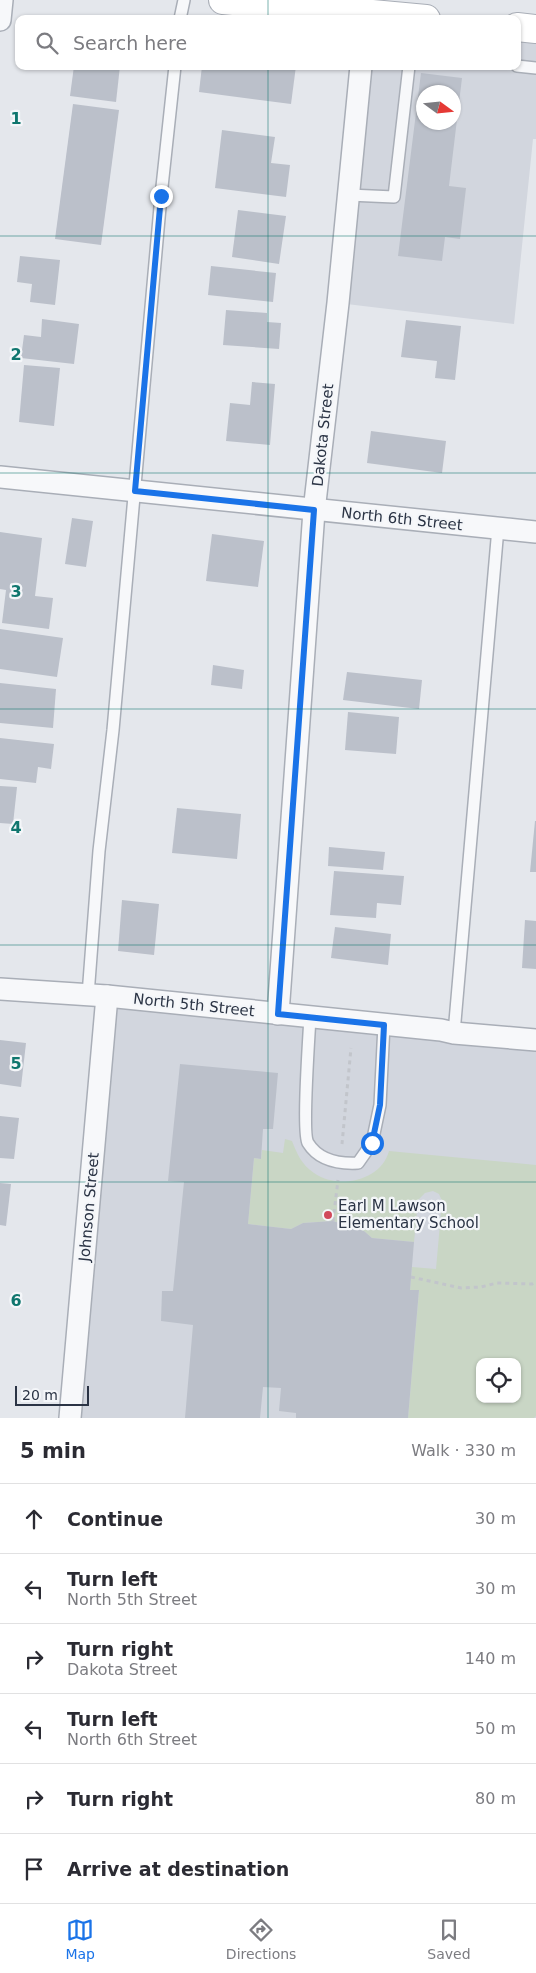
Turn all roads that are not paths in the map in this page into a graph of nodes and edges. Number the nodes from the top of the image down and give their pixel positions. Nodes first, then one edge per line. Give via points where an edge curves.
1 (2, 0) edge
2 (184, 0) edge
3 (223, 0) edge
4 (367, 11) edge
5 (181, 15) edge
6 (396, 15) edge
7 (0, 20) edge
8 (521, 27) edge
9 (536, 29) edge
10 (521, 66) edge
11 (536, 68) edge
12 (175, 70) edge
13 (361, 70) edge
14 (409, 70) edge
15 (348, 195) junction
16 (0, 477) edge
17 (135, 491) junction
18 (314, 510) junction
19 (498, 528) junction
20 (536, 532) edge
21 (0, 989) edge
22 (98, 996) junction
23 (278, 1014) junction
24 (310, 1017) junction
25 (384, 1025) junction
26 (454, 1033) junction
27 (536, 1040) edge
28 (70, 1418) edge

1 - 7 street
2 - 5 lane
3 - 4 street
4 - 6 street
8 - 9 street
10 - 11 lane
12 - 17 lane
13 - 15 street, Dakota Street
14 - 15 lane via 394,197
15 - 18 street, Dakota Street
16 - 17 street, North 6th Street
17 - 18 street, North 6th Street
17 - 22 lane via 99,851
18 - 19 street, North 6th Street
18 - 23 street, Dakota Street
19 - 20 street, North 6th Street
19 - 26 lane
21 - 22 street, North 5th Street
22 - 23 street, North 5th Street
22 - 28 street, Johnson Street
23 - 24 street, North 5th Street
24 - 25 street, North 5th Street
24 - 25 lane via 306,1141 317,1155 340,1164 358,1163 372,1143 380,1105
25 - 26 street, North 5th Street
26 - 27 street, North 5th Street

